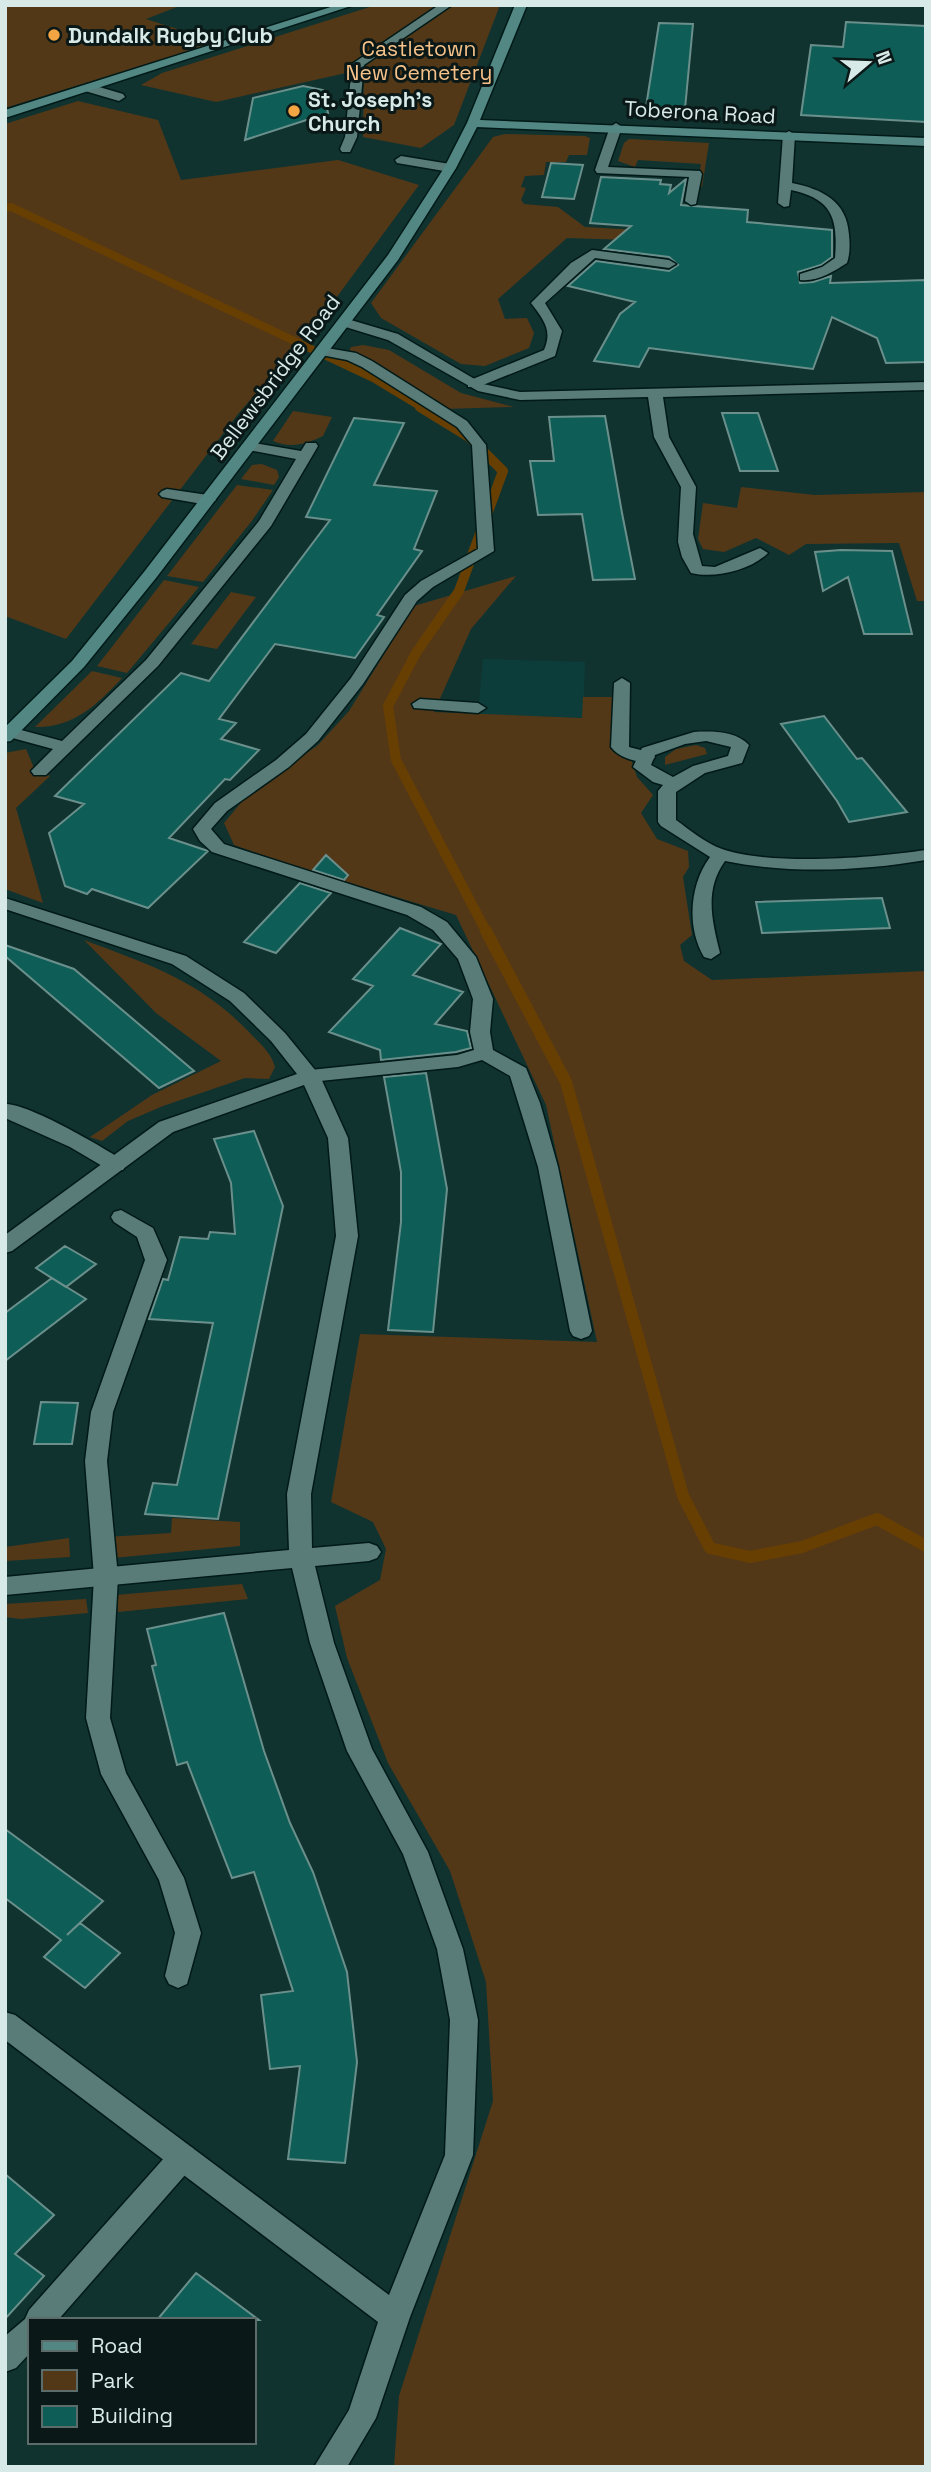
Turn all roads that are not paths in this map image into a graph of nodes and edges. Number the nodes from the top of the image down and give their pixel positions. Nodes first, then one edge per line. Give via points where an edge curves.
1 (349, 5) edge
2 (447, 5) edge
3 (521, 5) edge
4 (89, 88) junction
5 (118, 97) dead end
6 (5, 114) edge
7 (473, 123) junction
8 (616, 127) junction
9 (789, 135) junction
10 (926, 142) edge
11 (346, 149) dead end
12 (401, 160) dead end
13 (450, 169) junction
14 (786, 185) junction
15 (691, 201) dead end
16 (784, 203) dead end
17 (669, 264) dead end
18 (805, 277) dead end
19 (344, 322) junction
20 (321, 351) junction
21 (473, 384) junction
22 (924, 389) edge
23 (655, 394) junction
24 (248, 446) junction
25 (167, 494) dead end
26 (208, 500) junction
27 (760, 554) dead end
28 (622, 683) dead end
29 (420, 704) dead end
30 (478, 708) dead end
31 (8, 735) edge
32 (66, 747) junction
33 (646, 757) junction
34 (40, 771) dead end
35 (675, 783) junction
36 (721, 854) junction
37 (926, 855) edge
38 (5, 903) edge
39 (712, 953) dead end
40 (484, 1054) junction
41 (310, 1076) junction
42 (5, 1111) edge
43 (116, 1165) junction
44 (121, 1217) dead end
45 (5, 1246) edge
46 (581, 1331) dead end
47 (369, 1552) dead end
48 (301, 1558) junction
49 (106, 1577) junction
50 (5, 1586) edge
51 (177, 1976) dead end
52 (5, 2024) edge
53 (183, 2157) junction
54 (396, 2317) junction
55 (41, 2318) edge
56 (28, 2333) edge
57 (5, 2358) edge
58 (329, 2467) edge

1 - 4 street
2 - 11 street via 358,64
3 - 7 street, Bellewsbridge Road
4 - 5 street
4 - 6 street
7 - 8 street, Toberona Road
7 - 13 street, Bellewsbridge Road
8 - 9 street, Toberona Road
8 - 15 street via 601,170 696,174
9 - 10 street, Toberona Road
9 - 14 street
12 - 13 street
13 - 19 street, Bellewsbridge Road
14 - 16 street
14 - 18 street via 830,200 842,219 842,260
17 - 21 street via 593,254 538,303 556,329 550,353
19 - 20 street, Bellewsbridge Road
19 - 21 street via 393,337
20 - 24 street, Bellewsbridge Road
20 - 40 street via 367,364 462,424 479,445 486,551 411,598 335,711 294,755 238,795 202,829 218,848 414,911 440,926 467,957 483,999 480,1032
21 - 23 street via 520,397
22 - 23 street
23 - 27 street via 664,444 679,462 687,482 686,547 691,562 697,570 718,572
24 - 26 street, Bellewsbridge Road
24 - 32 street via 308,451 266,523 152,663
25 - 26 street
26 - 31 street, Bellewsbridge Road via 78,664
28 - 33 street via 620,747
29 - 30 street
31 - 32 street
32 - 34 street
33 - 35 street via 642,766
33 - 35 street via 671,742 712,736 740,744 736,759 707,765
35 - 36 street via 667,791 667,822
36 - 37 street via 772,861
36 - 39 street via 704,884 701,912
38 - 41 street via 179,960 237,997
40 - 41 street via 457,1061
40 - 46 street via 519,1072 529,1097 560,1218
41 - 43 street via 166,1127
41 - 48 street via 338,1138 347,1236 299,1494
42 - 43 street via 77,1142
43 - 45 street
44 - 49 street via 146,1233 156,1260 102,1412 96,1461
47 - 48 street
48 - 49 street
48 - 54 street via 322,1643 360,1751 415,1852 450,1949 464,2020 459,2155
49 - 50 street
49 - 51 street via 98,1718 114,1774 171,1878 188,1933
52 - 53 street
53 - 54 street
53 - 55 street
54 - 58 street via 361,2418
56 - 57 street

